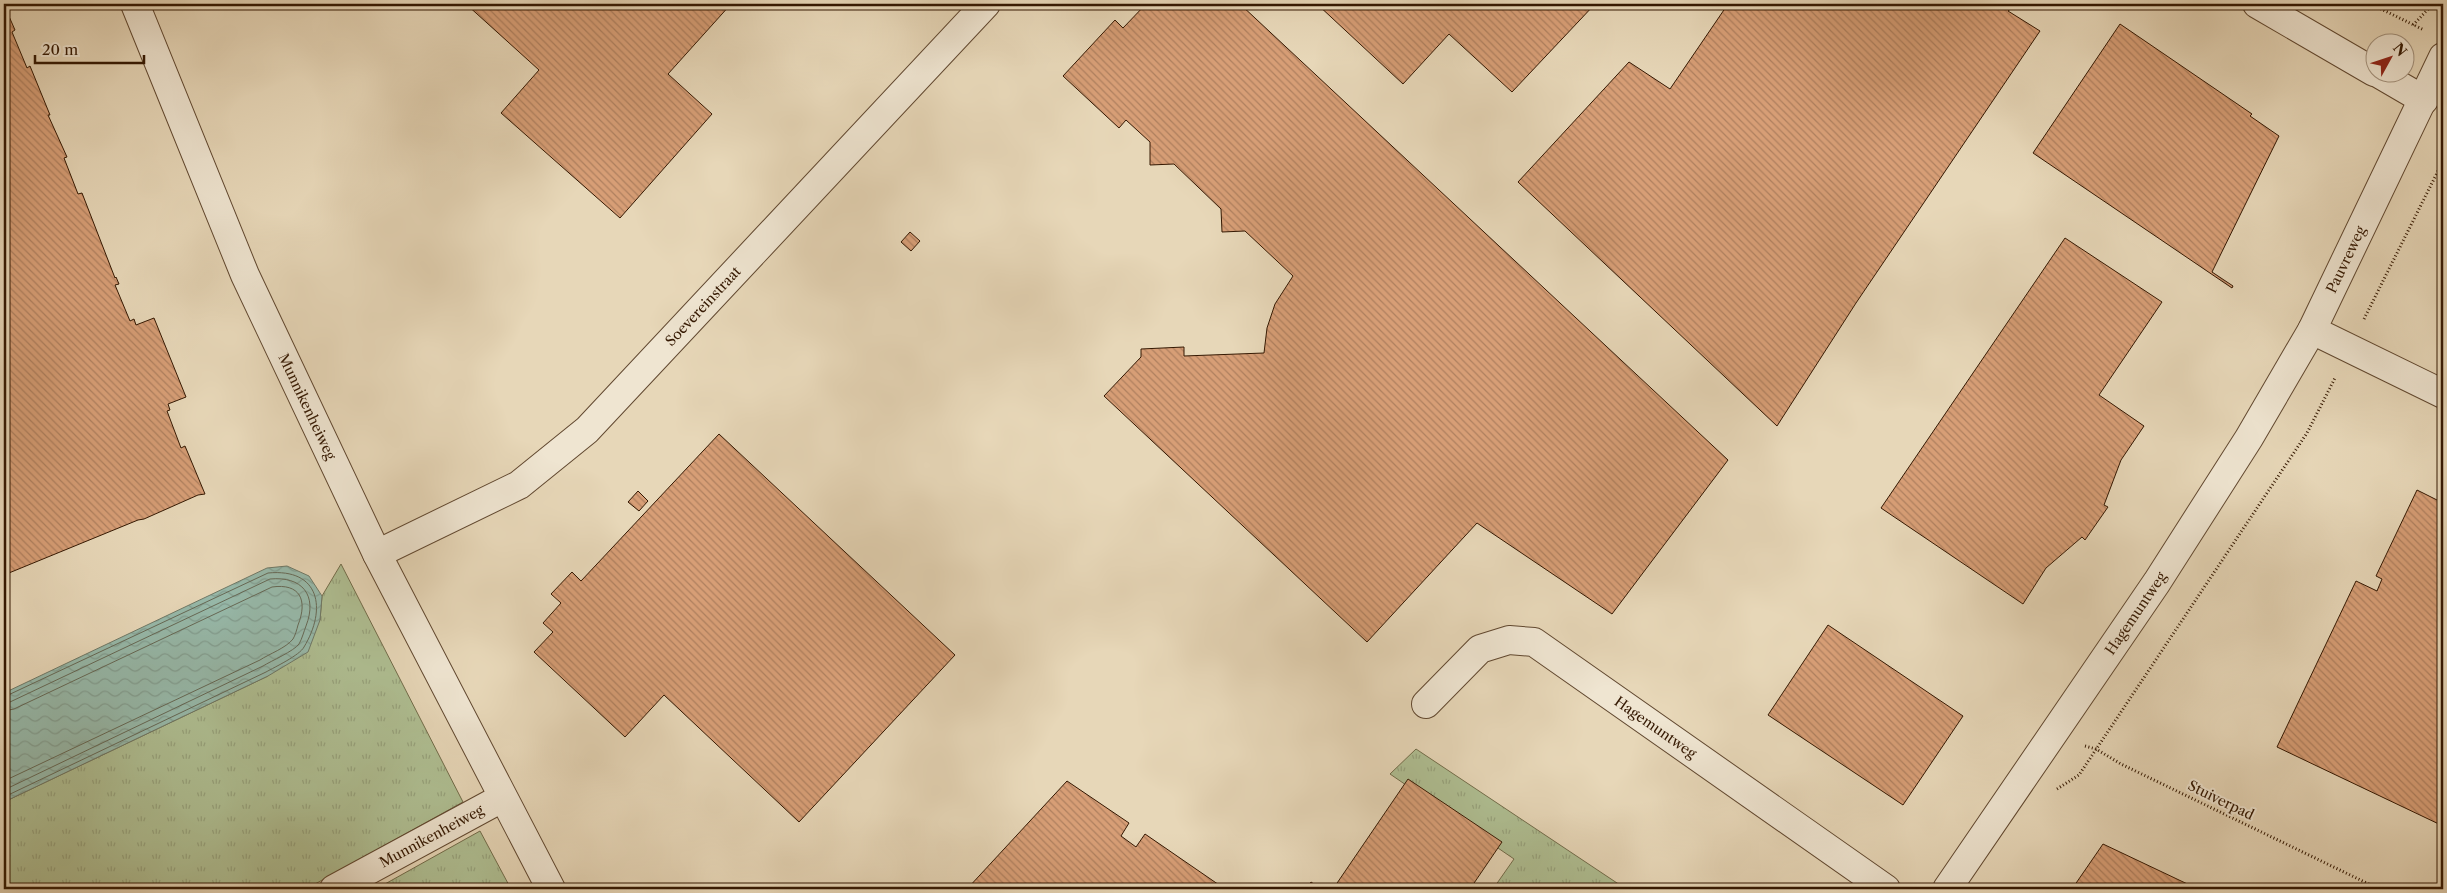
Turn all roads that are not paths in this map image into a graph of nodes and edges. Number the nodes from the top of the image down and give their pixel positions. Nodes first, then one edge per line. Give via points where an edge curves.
1 (135, 4) edge
2 (986, 4) edge
3 (2257, 4) edge
4 (2443, 56) edge
5 (2364, 66) edge
6 (2392, 82) edge
7 (2424, 100) junction
8 (2312, 330) junction
9 (2443, 394) edge
10 (377, 554) junction
11 (1426, 704) dead end
12 (502, 798) junction
13 (334, 889) edge
14 (552, 889) edge
15 (1886, 889) edge
16 (1947, 889) edge

1 - 10 street, Munnikenheiweg via 245,275
2 - 10 street, Soevereinstraat via 587,430 518,485
3 - 5 street
4 - 7 street, Pauvreweg
6 - 7 street
7 - 8 street, Pauvreweg
8 - 9 street
8 - 16 street, Hagemuntweg via 2249,438 2157,582
10 - 12 street, Munnikenheiweg
11 - 15 street, Hagemuntweg via 1480,649 1509,640 1534,642
12 - 13 street, Munnikenheiweg
12 - 14 street, Munnikenheiweg

